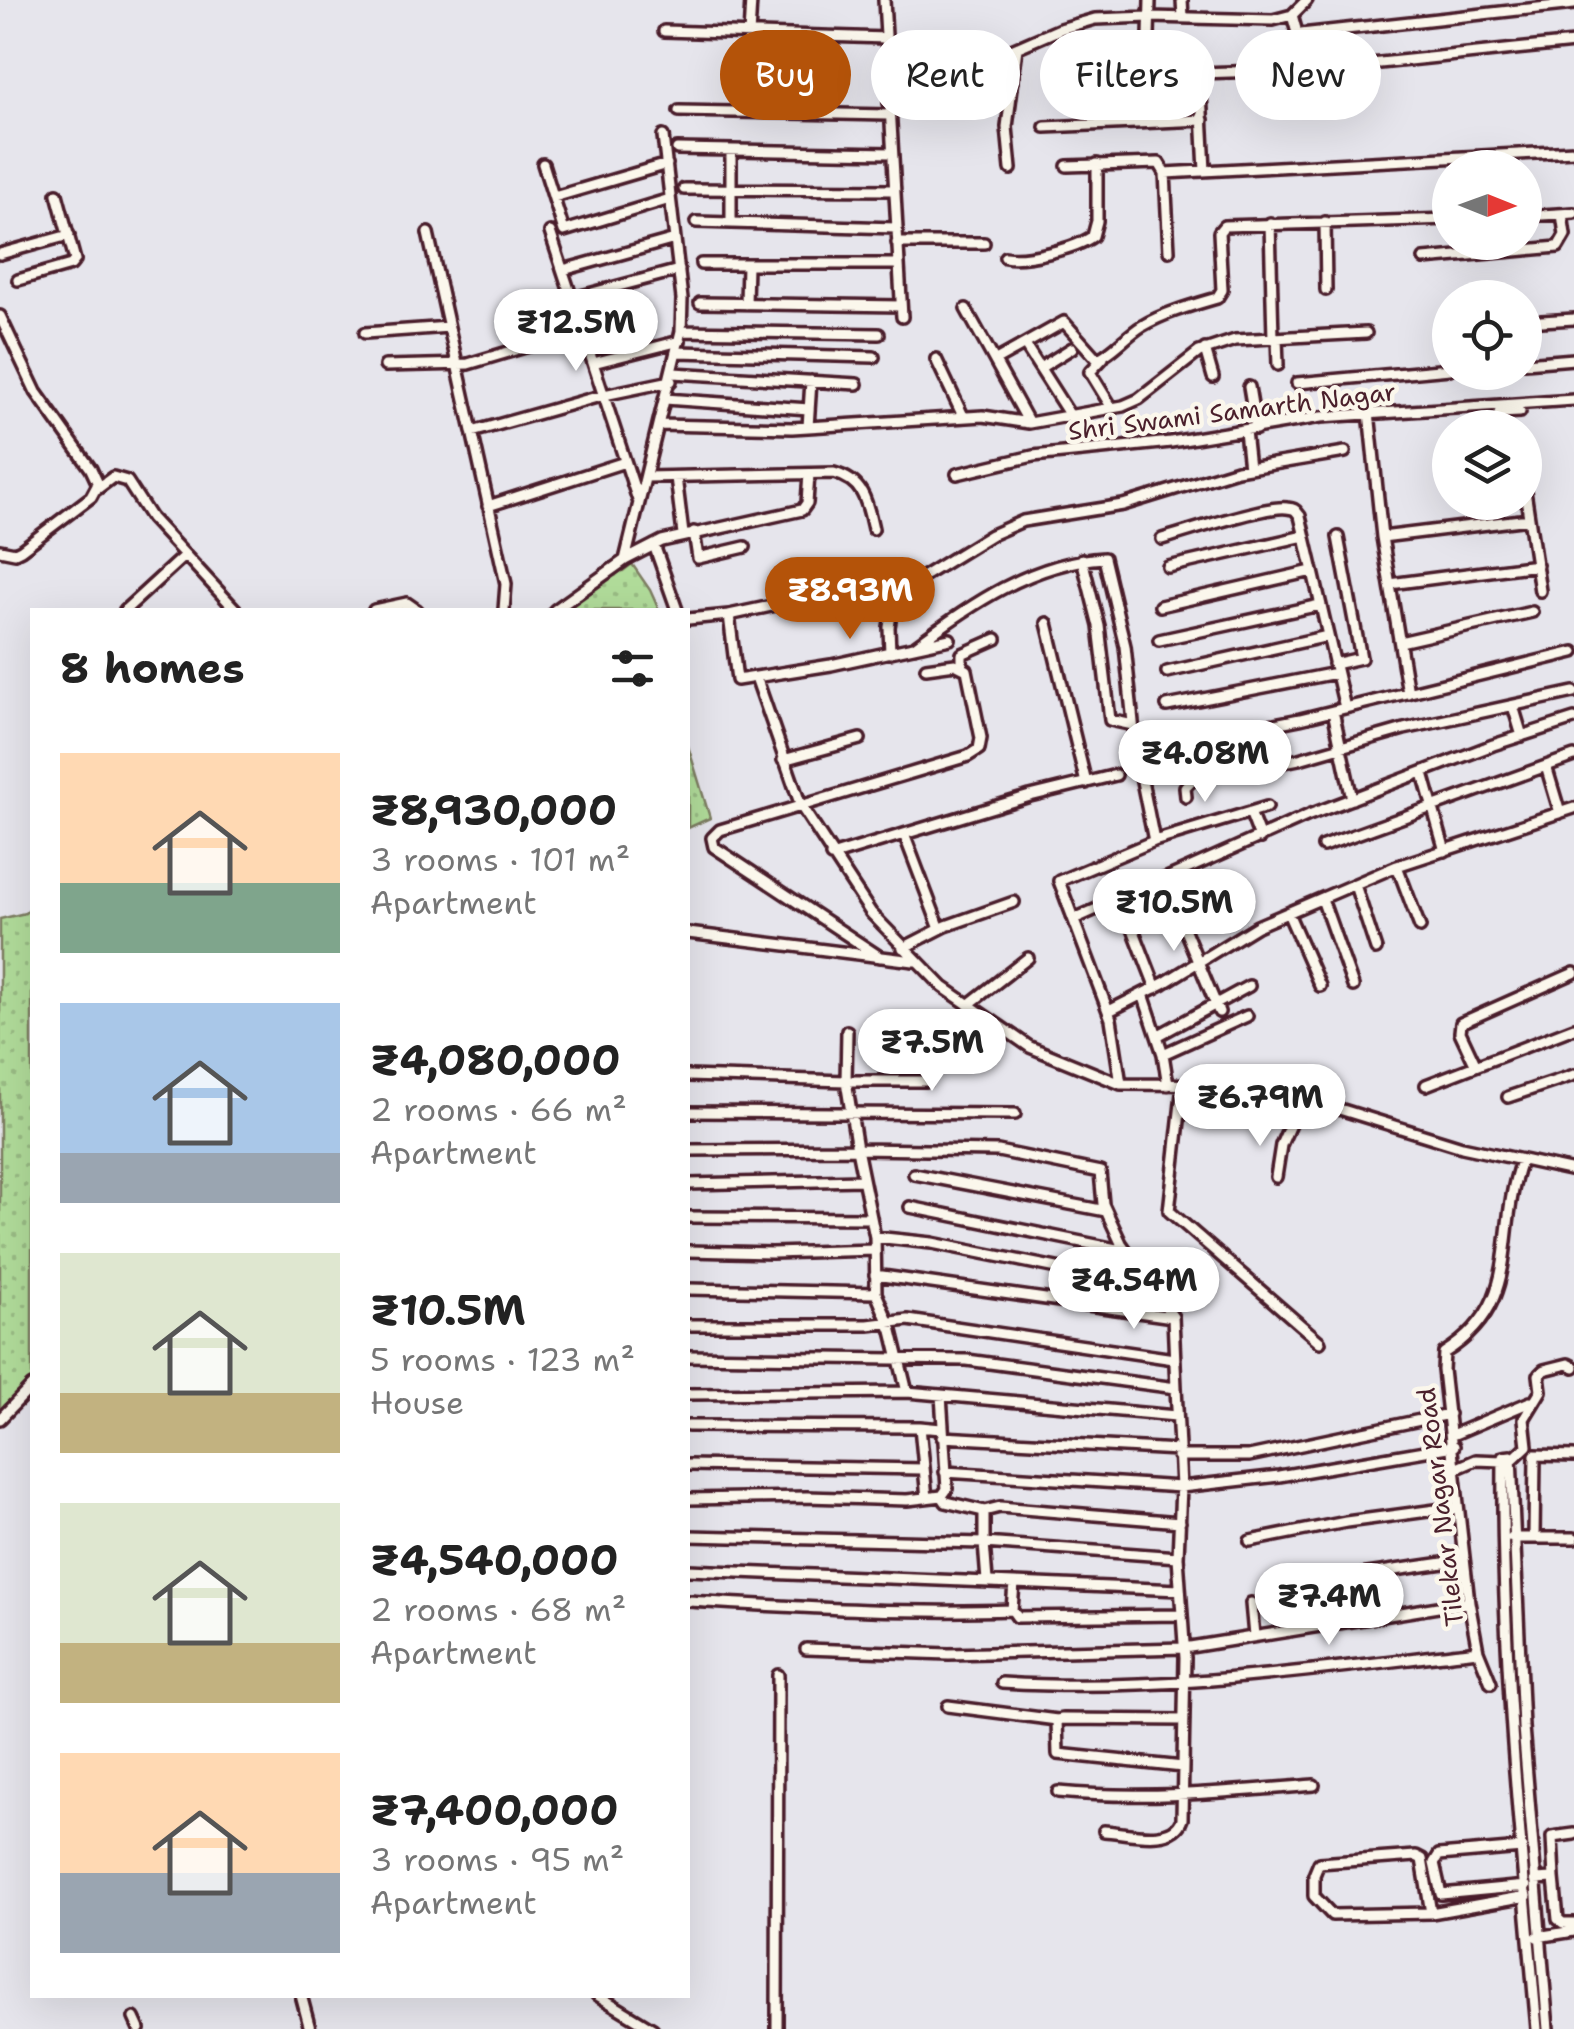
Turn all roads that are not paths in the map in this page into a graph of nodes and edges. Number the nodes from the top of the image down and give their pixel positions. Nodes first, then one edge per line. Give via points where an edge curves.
1 (751, 0) edge
2 (884, 0) edge
3 (1150, 0) edge
4 (1182, 0) edge
5 (1308, 0) edge
6 (1574, 4) edge
7 (1292, 15) junction
8 (1150, 17) junction
9 (1182, 17) junction
10 (749, 30) edge
11 (886, 30) edge
12 (1150, 30) edge
13 (664, 31) dead end
14 (720, 34) edge
15 (1574, 43) edge
16 (1020, 47) edge
17 (1215, 72) edge
18 (678, 110) dead end
19 (871, 114) edge
20 (890, 120) edge
21 (1008, 120) edge
22 (1135, 120) edge
23 (1203, 120) joint
24 (1135, 123) junction
25 (1045, 127) dead end
26 (663, 136) dead end
27 (677, 149) dead end
28 (731, 151) junction
29 (1574, 151) edge
30 (892, 154) junction
31 (543, 164) dead end
32 (666, 164) junction
33 (1097, 164) junction
34 (1068, 166) dead end
35 (1011, 169) dead end
36 (1205, 171) junction
37 (1165, 173) junction
38 (731, 189) junction
39 (684, 190) dead end
40 (894, 190) junction
41 (56, 194) dead end
42 (554, 197) junction
43 (670, 199) junction
44 (1574, 213) edge
45 (1562, 214) junction
46 (1542, 215) edge
47 (1432, 219) edge
48 (696, 222) dead end
49 (1325, 222) junction
50 (1270, 223) junction
51 (731, 224) junction
52 (896, 228) junction
53 (550, 232) dead end
54 (69, 234) junction
55 (428, 234) dead end
56 (675, 240) junction
57 (897, 243) junction
58 (984, 244) dead end
59 (1169, 251) dead end
60 (0, 254) edge
61 (1005, 257) dead end
62 (1424, 259) dead end
63 (700, 264) dead end
64 (747, 264) junction
65 (898, 264) junction
66 (563, 270) junction
67 (678, 270) junction
68 (18, 280) dead end
69 (1326, 290) dead end
70 (581, 296) dead end
71 (700, 303) dead end
72 (746, 304) junction
73 (966, 309) dead end
74 (0, 316) edge
75 (1574, 319) edge
76 (1542, 321) edge
77 (449, 327) junction
78 (582, 330) junction
79 (1366, 333) dead end
80 (365, 334) dead end
81 (879, 334) dead end
82 (1275, 338) junction
83 (680, 342) junction
84 (1025, 345) junction
85 (1072, 348) dead end
86 (1204, 349) junction
87 (874, 357) dead end
88 (1103, 357) junction
89 (936, 359) dead end
90 (996, 360) junction
91 (1574, 360) edge
92 (1542, 362) edge
93 (457, 363) junction
94 (593, 363) junction
95 (1278, 365) dead end
96 (385, 366) dead end
97 (1040, 368) junction
98 (1432, 371) edge
99 (672, 377) junction
100 (1213, 377) dead end
101 (811, 382) junction
102 (1296, 382) dead end
103 (857, 384) dead end
104 (1249, 387) dead end
105 (604, 395) junction
106 (666, 399) junction
107 (1574, 400) edge
108 (1519, 407) junction
109 (1112, 408) junction
110 (809, 409) junction
111 (1509, 410) edge
112 (1519, 410) edge
113 (1369, 412) junction
114 (1069, 414) junction
115 (963, 416) junction
116 (1029, 422) junction
117 (658, 425) junction
118 (808, 427) junction
119 (1250, 430) junction
120 (472, 432) junction
121 (1345, 452) dead end
122 (625, 462) junction
123 (1249, 468) junction
124 (809, 474) junction
125 (956, 474) dead end
126 (676, 477) junction
127 (646, 478) junction
128 (97, 490) junction
129 (639, 504) junction
130 (488, 506) junction
131 (1521, 520) edge
132 (1529, 520) edge
133 (873, 528) dead end
134 (688, 533) junction
135 (1304, 536) junction
136 (1338, 537) dead end
137 (1382, 537) junction
138 (1162, 538) dead end
139 (654, 545) junction
140 (744, 547) dead end
141 (0, 550) edge
142 (186, 555) junction
143 (625, 560) junction
144 (1082, 560) junction
145 (1537, 564) junction
146 (1168, 567) dead end
147 (1312, 572) junction
148 (1390, 584) junction
149 (865, 586) dead end
150 (1540, 591) dead end
151 (1320, 605) junction
152 (1160, 606) dead end
153 (127, 608) edge
154 (234, 608) edge
155 (385, 608) edge
156 (414, 608) edge
157 (504, 608) edge
158 (558, 608) edge
159 (676, 608) edge
160 (1532, 612) dead end
161 (730, 615) junction
162 (690, 618) edge
163 (1047, 623) dead end
164 (1328, 636) junction
165 (950, 639) dead end
166 (996, 640) dead end
167 (1160, 640) dead end
168 (1400, 642) junction
169 (914, 647) junction
170 (1574, 652) edge
171 (890, 653) junction
172 (962, 666) junction
173 (926, 668) dead end
174 (1335, 668) junction
175 (1168, 672) dead end
176 (756, 677) junction
177 (1574, 692) edge
178 (1408, 693) junction
179 (1167, 706) dead end
180 (1512, 706) junction
181 (1344, 708) junction
182 (1332, 711) junction
183 (1574, 719) edge
184 (1133, 725) junction
185 (1522, 736) junction
186 (860, 739) dead end
187 (1340, 748) junction
188 (1136, 751) junction
189 (1574, 756) edge
190 (784, 760) junction
191 (1546, 766) junction
192 (1423, 773) junction
193 (1116, 776) dead end
194 (1086, 782) junction
195 (1186, 797) dead end
196 (1352, 799) junction
197 (801, 806) junction
198 (1267, 807) dead end
199 (1434, 807) junction
200 (1574, 808) edge
201 (1250, 812) junction
202 (1560, 814) junction
203 (904, 834) junction
204 (1260, 838) junction
205 (1154, 841) junction
206 (1323, 846) dead end
207 (1445, 851) junction
208 (831, 856) junction
209 (1397, 866) junction
210 (1164, 880) junction
211 (1355, 884) junction
212 (1121, 898) junction
213 (1322, 899) junction
214 (1014, 902) dead end
215 (1288, 913) junction
216 (1074, 919) junction
217 (1420, 927) dead end
218 (940, 929) junction
219 (690, 933) edge
220 (903, 948) junction
221 (1376, 949) dead end
222 (880, 957) junction
223 (1028, 958) dead end
224 (914, 960) junction
225 (1198, 963) junction
226 (1574, 973) edge
227 (1249, 986) dead end
228 (1320, 986) dead end
229 (1353, 986) dead end
230 (1156, 988) junction
231 (1143, 994) junction
232 (968, 1005) junction
233 (1217, 1007) junction
234 (1109, 1011) junction
235 (1247, 1016) dead end
236 (1574, 1028) edge
237 (847, 1031) dead end
238 (1157, 1036) junction
239 (1163, 1054) junction
240 (1474, 1064) junction
241 (1574, 1075) edge
242 (690, 1076) edge
243 (846, 1081) junction
244 (926, 1081) dead end
245 (1121, 1084) junction
246 (1184, 1084) junction
247 (1426, 1084) dead end
248 (1168, 1086) junction
249 (1302, 1097) junction
250 (1508, 1097) dead end
251 (690, 1112) edge
252 (850, 1113) junction
253 (1015, 1114) dead end
254 (857, 1149) junction
255 (690, 1150) edge
256 (1521, 1161) junction
257 (1574, 1171) edge
258 (914, 1174) dead end
259 (1276, 1176) dead end
260 (862, 1180) junction
261 (690, 1184) edge
262 (910, 1207) dead end
263 (1106, 1211) junction
264 (690, 1217) edge
265 (870, 1218) junction
266 (875, 1237) junction
267 (874, 1250) junction
268 (690, 1251) edge
269 (1126, 1251) junction
270 (875, 1275) junction
271 (1152, 1287) junction
272 (690, 1289) edge
273 (876, 1292) junction
274 (1172, 1316) junction
275 (888, 1321) junction
276 (690, 1325) edge
277 (1320, 1342) dead end
278 (690, 1356) edge
279 (900, 1359) junction
280 (1174, 1359) junction
281 (1574, 1366) edge
282 (30, 1388) edge
283 (1176, 1388) junction
284 (907, 1392) junction
285 (690, 1394) edge
286 (941, 1395) junction
287 (1530, 1402) dead end
288 (1449, 1414) junction
289 (1176, 1416) junction
290 (0, 1420) edge
291 (690, 1426) edge
292 (920, 1427) junction
293 (941, 1433) junction
294 (1452, 1435) junction
295 (1454, 1446) junction
296 (1178, 1453) junction
297 (1574, 1456) edge
298 (1508, 1460) junction
299 (690, 1464) edge
300 (1455, 1469) junction
301 (924, 1470) junction
302 (945, 1472) junction
303 (1181, 1487) junction
304 (942, 1496) junction
305 (927, 1498) junction
306 (690, 1499) edge
307 (1458, 1507) junction
308 (984, 1511) junction
309 (1180, 1522) junction
310 (690, 1536) edge
311 (1509, 1538) junction
312 (1534, 1538) junction
313 (1574, 1538) edge
314 (1250, 1541) dead end
315 (984, 1543) junction
316 (1178, 1557) junction
317 (1464, 1560) junction
318 (690, 1570) edge
319 (1319, 1580) dead end
320 (987, 1581) junction
321 (1014, 1582) junction
322 (1180, 1590) junction
323 (690, 1601) edge
324 (1469, 1602) junction
325 (1251, 1603) dead end
326 (1012, 1610) junction
327 (1182, 1615) junction
328 (1254, 1636) junction
329 (1184, 1648) junction
330 (806, 1649) dead end
331 (1478, 1651) junction
332 (778, 1675) dead end
333 (1002, 1683) dead end
334 (1492, 1683) dead end
335 (1184, 1684) junction
336 (948, 1706) dead end
337 (1057, 1720) junction
338 (1184, 1720) junction
339 (1184, 1767) junction
340 (1314, 1785) dead end
341 (1058, 1792) dead end
342 (1182, 1796) junction
343 (1104, 1830) dead end
344 (1574, 1834) edge
345 (1522, 1848) junction
346 (1554, 1878) junction
347 (1535, 1879) junction
348 (1526, 1891) junction
349 (1430, 1913) junction
350 (1574, 1923) edge
351 (1574, 1931) edge
352 (1535, 1938) junction
353 (302, 1998) edge
354 (602, 1998) edge
355 (134, 2018) dead end
356 (140, 2029) edge
357 (310, 2029) edge
358 (653, 2029) edge
359 (777, 2029) edge
360 (1538, 2029) edge
361 (1548, 2029) edge

1 - 10 street
2 - 11 street
3 - 8 street
4 - 9 street
5 - 7 street
6 - 7 street via 1301,34
7 - 9 street via 1243,21
8 - 9 street
8 - 12 street
8 - 16 street via 1096,19
13 - 14 street
15 - 17 street via 1303,70
18 - 19 street
20 - 30 street
21 - 35 street
22 - 24 street
23 - 24 street
23 - 36 street
24 - 25 street
26 - 32 street
27 - 28 street
28 - 30 street
28 - 38 street
29 - 36 street
30 - 40 street
31 - 42 street
32 - 42 street
32 - 43 street
33 - 34 street
33 - 37 street via 1155,162
33 - 61 street via 1093,236 1041,254
36 - 37 street
37 - 59 street
38 - 39 street
38 - 40 street
38 - 51 street
40 - 52 street
41 - 54 street
42 - 43 street via 564,231
43 - 56 street
44 - 45 street
45 - 46 street
45 - 62 street via 1565,235 1558,247
47 - 49 street
48 - 51 street
49 - 50 street
49 - 69 street
50 - 82 street
50 - 88 street via 1220,228 1221,295 1148,323
51 - 52 street
52 - 57 street
53 - 66 street
54 - 60 street
54 - 68 street via 74,262
55 - 77 street
56 - 66 street
56 - 67 street
57 - 58 street
57 - 65 street
63 - 64 street
64 - 65 street
64 - 72 street
65 - 72 street via 901,311
66 - 78 street
67 - 70 street
67 - 83 street
71 - 72 street
73 - 90 street
74 - 128 street via 36,392 91,469
75 - 76 street
77 - 80 street
77 - 93 street
78 - 93 street
78 - 94 street
79 - 82 street
81 - 83 street
82 - 86 street
82 - 95 street
83 - 87 street
83 - 94 street
83 - 99 street
84 - 88 street via 1064,322 1096,359
84 - 90 street
84 - 97 street
85 - 97 street
86 - 100 street
86 - 109 street via 1139,399
88 - 109 street via 1090,372
89 - 115 street
90 - 116 street
91 - 92 street
93 - 96 street
93 - 120 street
94 - 105 street
97 - 114 street
98 - 102 street
99 - 101 street
99 - 105 street
99 - 106 street
101 - 103 street
101 - 110 street
104 - 119 street
105 - 120 street
105 - 122 street
106 - 110 street
106 - 117 street
107 - 108 street, Shri Swami Samarth Nagar
108 - 111 street
108 - 112 street
108 - 113 street, Shri Swami Samarth Nagar
109 - 114 street
110 - 118 street
113 - 119 street, Shri Swami Samarth Nagar
113 - 137 street
114 - 116 street
115 - 116 street
115 - 118 street
117 - 118 street
117 - 127 street
119 - 123 street
119 - 125 street, Shri Swami Samarth Nagar via 1032,456
120 - 130 street
121 - 123 street
122 - 129 street
122 - 130 street
123 - 171 street via 1123,505 1023,521 992,535 906,587 893,603
124 - 126 street
124 - 133 street via 852,479
124 - 134 street via 802,510
126 - 127 street
126 - 134 street
127 - 129 street
128 - 141 street via 20,550
128 - 142 street via 113,478 127,481
129 - 143 street
130 - 157 street via 506,584
131 - 137 street
132 - 145 street
134 - 139 street
134 - 140 street via 698,558
135 - 138 street via 1300,516 1287,508
135 - 146 street
135 - 147 street
136 - 174 street via 1361,658
137 - 148 street
139 - 143 street
139 - 159 street
142 - 153 street
142 - 154 street
143 - 158 street
144 - 169 street via 984,599
144 - 184 street via 1099,626 1110,720
144 - 184 street via 1104,558 1125,646
145 - 148 street
145 - 150 street
147 - 151 street
147 - 152 street
148 - 168 street
149 - 161 street
151 - 164 street
151 - 167 street
155 - 156 street
160 - 168 street
161 - 162 street
161 - 176 street via 737,680
163 - 194 street
164 - 174 street
164 - 175 street
165 - 169 street
166 - 172 street via 962,654
168 - 178 street
169 - 171 street
170 - 178 street
171 - 176 street
172 - 173 street
172 - 197 street via 979,749
174 - 179 street
174 - 181 street
176 - 190 street
177 - 180 street
178 - 181 street
180 - 185 street
180 - 187 street
181 - 182 street
182 - 187 street
182 - 188 street
183 - 185 street
184 - 188 street
185 - 192 street
186 - 190 street
187 - 195 street via 1192,780 1184,787
187 - 196 street
188 - 205 street
189 - 191 street
190 - 197 street
191 - 199 street
191 - 202 street
192 - 196 street
192 - 199 street
193 - 194 street
194 - 203 street
196 - 204 street
197 - 208 street
197 - 222 street via 720,830 714,847
198 - 201 street
199 - 206 street
199 - 207 street
200 - 202 street
201 - 204 street
201 - 205 street
202 - 207 street
203 - 208 street
203 - 218 street
204 - 210 street
205 - 216 street via 1059,881
207 - 209 street
208 - 220 street
209 - 211 street
209 - 217 street
210 - 212 street
210 - 225 street
211 - 213 street
211 - 221 street
212 - 216 street
212 - 230 street
213 - 215 street
213 - 229 street
214 - 218 street
215 - 225 street
215 - 228 street
216 - 234 street
218 - 220 street
219 - 222 street
220 - 224 street
222 - 224 street
223 - 232 street
224 - 232 street
225 - 230 street
225 - 233 street
226 - 240 street via 1461,1023
227 - 233 street
230 - 231 street
231 - 234 street
231 - 238 street
232 - 245 street via 1030,1047
233 - 238 street
234 - 245 street
235 - 239 street
236 - 240 street
237 - 243 street
238 - 239 street
239 - 248 street
240 - 247 street
241 - 250 street
242 - 243 street
243 - 244 street
243 - 252 street
245 - 248 street
246 - 248 street
246 - 249 street via 1247,1083
246 - 277 street via 1169,1212
249 - 256 street
249 - 259 street via 1280,1145
251 - 252 street
252 - 253 street
252 - 254 street
254 - 255 street
254 - 260 street
254 - 263 street via 998,1151 1100,1172
256 - 257 street
256 - 288 street, Tilekar Nagar Road via 1510,1192 1495,1302 1444,1353
258 - 263 street
260 - 261 street
260 - 265 street
262 - 269 street
263 - 269 street
264 - 265 street
265 - 266 street
266 - 267 street
266 - 271 street
267 - 268 street
267 - 270 street
269 - 271 street
270 - 273 street
270 - 274 street
271 - 274 street
272 - 273 street
273 - 275 street
274 - 280 street
275 - 276 street
275 - 279 street
275 - 280 street
278 - 279 street
279 - 283 street via 1001,1363
279 - 284 street
280 - 283 street
281 - 298 street via 1538,1375 1541,1391 1524,1419 1527,1446
282 - 290 street
283 - 289 street
284 - 285 street
284 - 286 street
286 - 289 street
286 - 293 street
287 - 294 street
288 - 294 street, Tilekar Nagar Road
288 - 296 street via 1249,1456
289 - 296 street
291 - 292 street
292 - 293 street
292 - 301 street
293 - 296 street
293 - 302 street
294 - 295 street, Tilekar Nagar Road
295 - 300 street, Tilekar Nagar Road
295 - 303 street
296 - 303 street
297 - 312 street via 1535,1455
298 - 300 street via 1476,1460
298 - 311 street
299 - 301 street
300 - 307 street, Tilekar Nagar Road
301 - 305 street
302 - 303 street
302 - 304 street
303 - 309 street
304 - 305 street
304 - 308 street
305 - 306 street
307 - 314 street
307 - 317 street, Tilekar Nagar Road
308 - 309 street
308 - 315 street
309 - 316 street
310 - 315 street
311 - 312 street
311 - 345 street
311 - 347 street
312 - 313 street
315 - 316 street
315 - 320 street
316 - 322 street
317 - 319 street
317 - 324 street, Tilekar Nagar Road
318 - 320 street
320 - 321 street
321 - 322 street
321 - 326 street
322 - 327 street
323 - 326 street
324 - 328 street
324 - 331 street, Tilekar Nagar Road
325 - 328 street
326 - 327 street via 1017,1617
327 - 329 street
328 - 329 street
329 - 330 street via 966,1654
329 - 335 street
331 - 334 street, Tilekar Nagar Road
331 - 335 street
332 - 359 street
333 - 335 street
335 - 338 street
336 - 337 street
337 - 338 street
337 - 339 street via 1058,1754
338 - 339 street
339 - 342 street
340 - 342 street
341 - 342 street
342 - 343 street via 1180,1826 1172,1833
344 - 346 street via 1552,1837
345 - 348 street
345 - 348 street via 1439,1856 1434,1863 1441,1894
346 - 347 street
346 - 350 street via 1558,1919
347 - 352 street
348 - 349 street
348 - 352 street
349 - 349 street via 1332,1916 1314,1896 1314,1875 1320,1862 1416,1856 1422,1859
351 - 352 street
352 - 360 street
352 - 361 street
353 - 357 street
354 - 358 street
355 - 356 street

